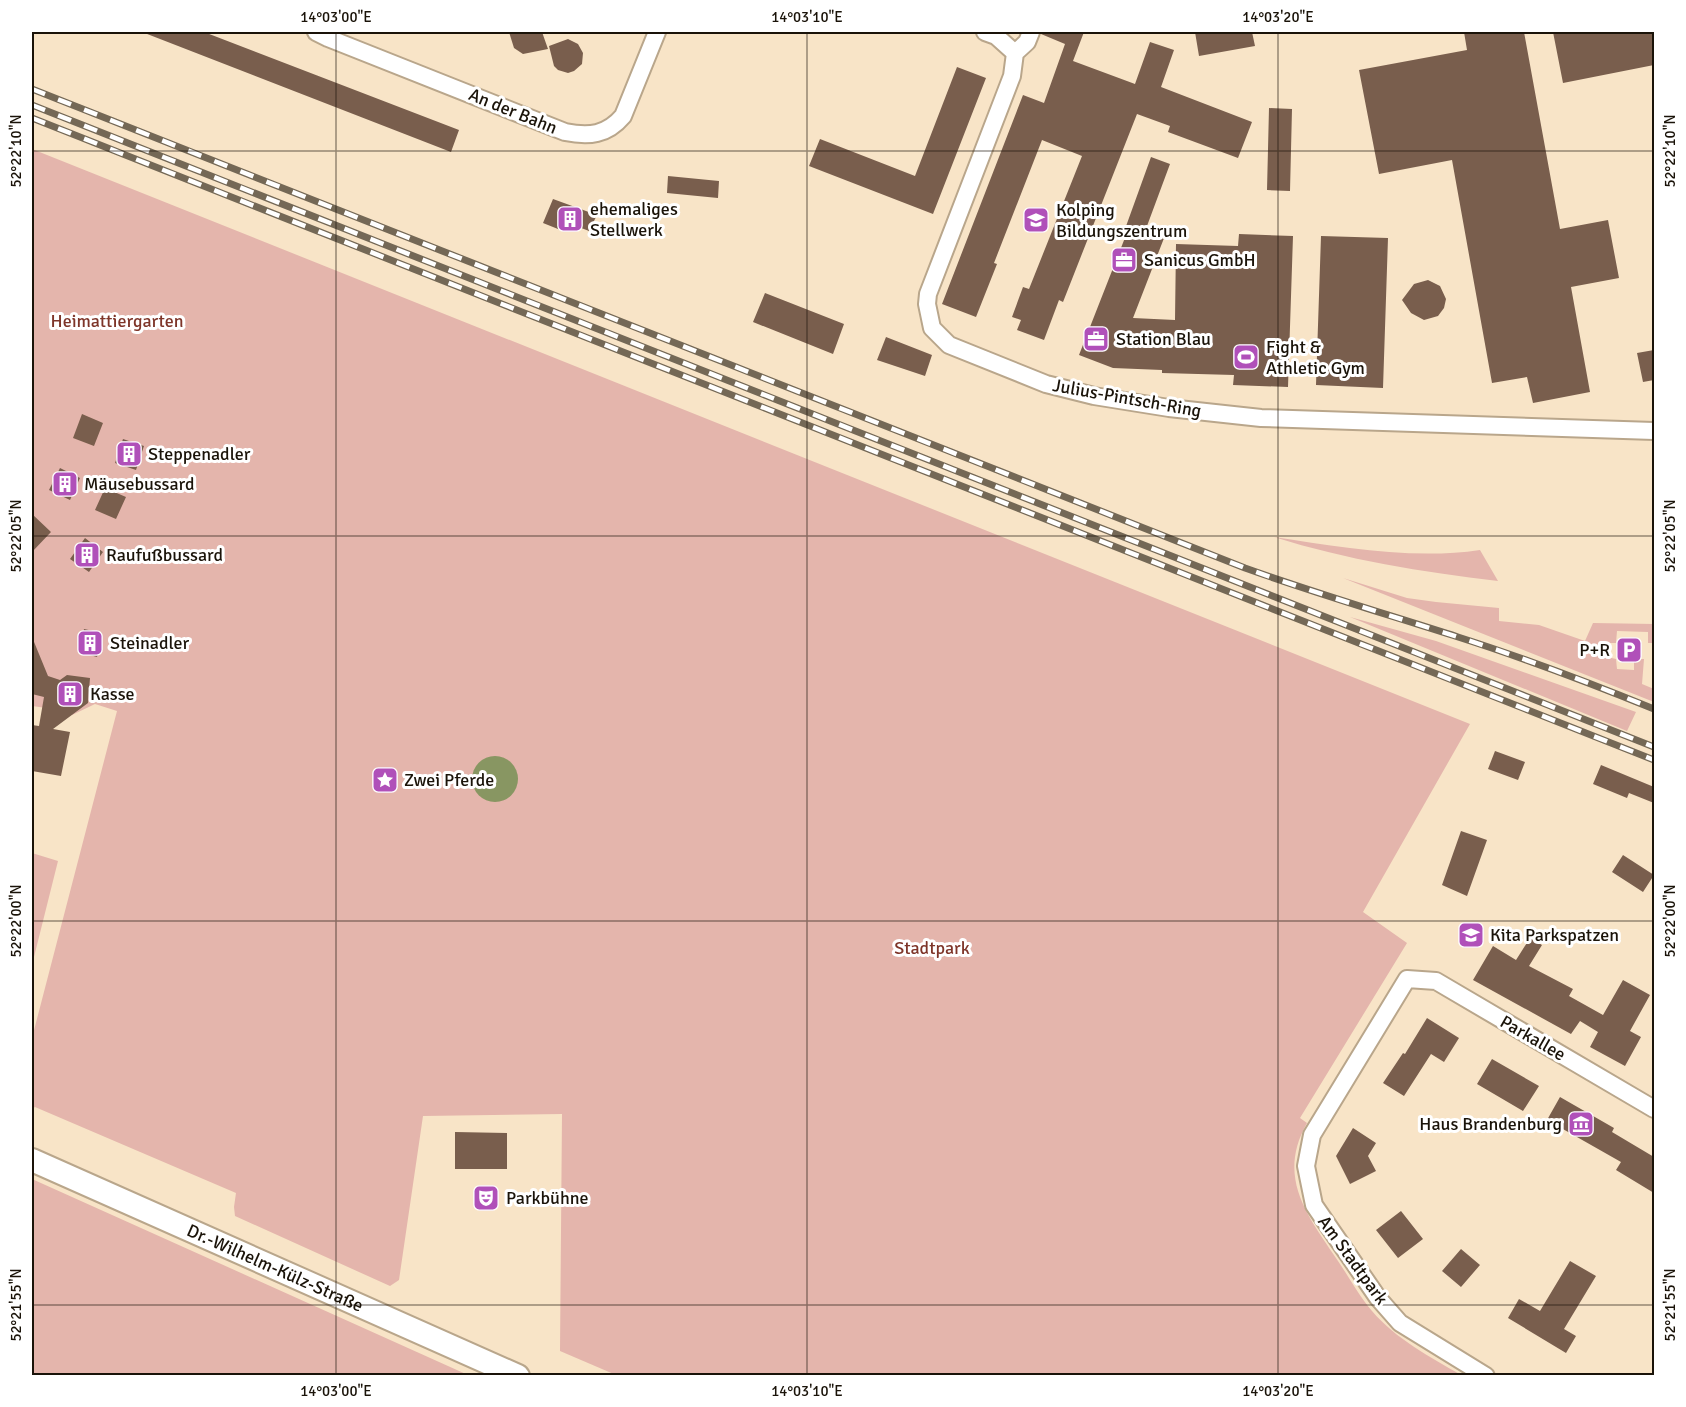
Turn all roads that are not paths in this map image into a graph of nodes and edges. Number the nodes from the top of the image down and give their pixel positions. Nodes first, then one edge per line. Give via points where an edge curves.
1 (316, 32) edge
2 (657, 32) edge
3 (985, 32) edge
4 (1031, 32) edge
5 (1015, 53) junction
6 (1654, 431) edge
7 (1407, 979) joint
8 (1654, 1109) edge
9 (32, 1160) edge
10 (518, 1376) edge
11 (1486, 1376) edge

1 - 2 street, An der Bahn via 581,136 604,132 623,116
3 - 5 street via 996,36
4 - 5 street, Julius-Pintsch-Ring
5 - 6 street, Julius-Pintsch-Ring via 1012,76 928,294 932,328 950,345 1067,390 1180,410 1302,420
7 - 8 street, Parkallee via 1436,981
7 - 11 street, Am Stadtpark via 1312,1134 1306,1166 1314,1205 1378,1298 1400,1323
9 - 10 main road, Dr.-Wilhelm-Külz-Straße

